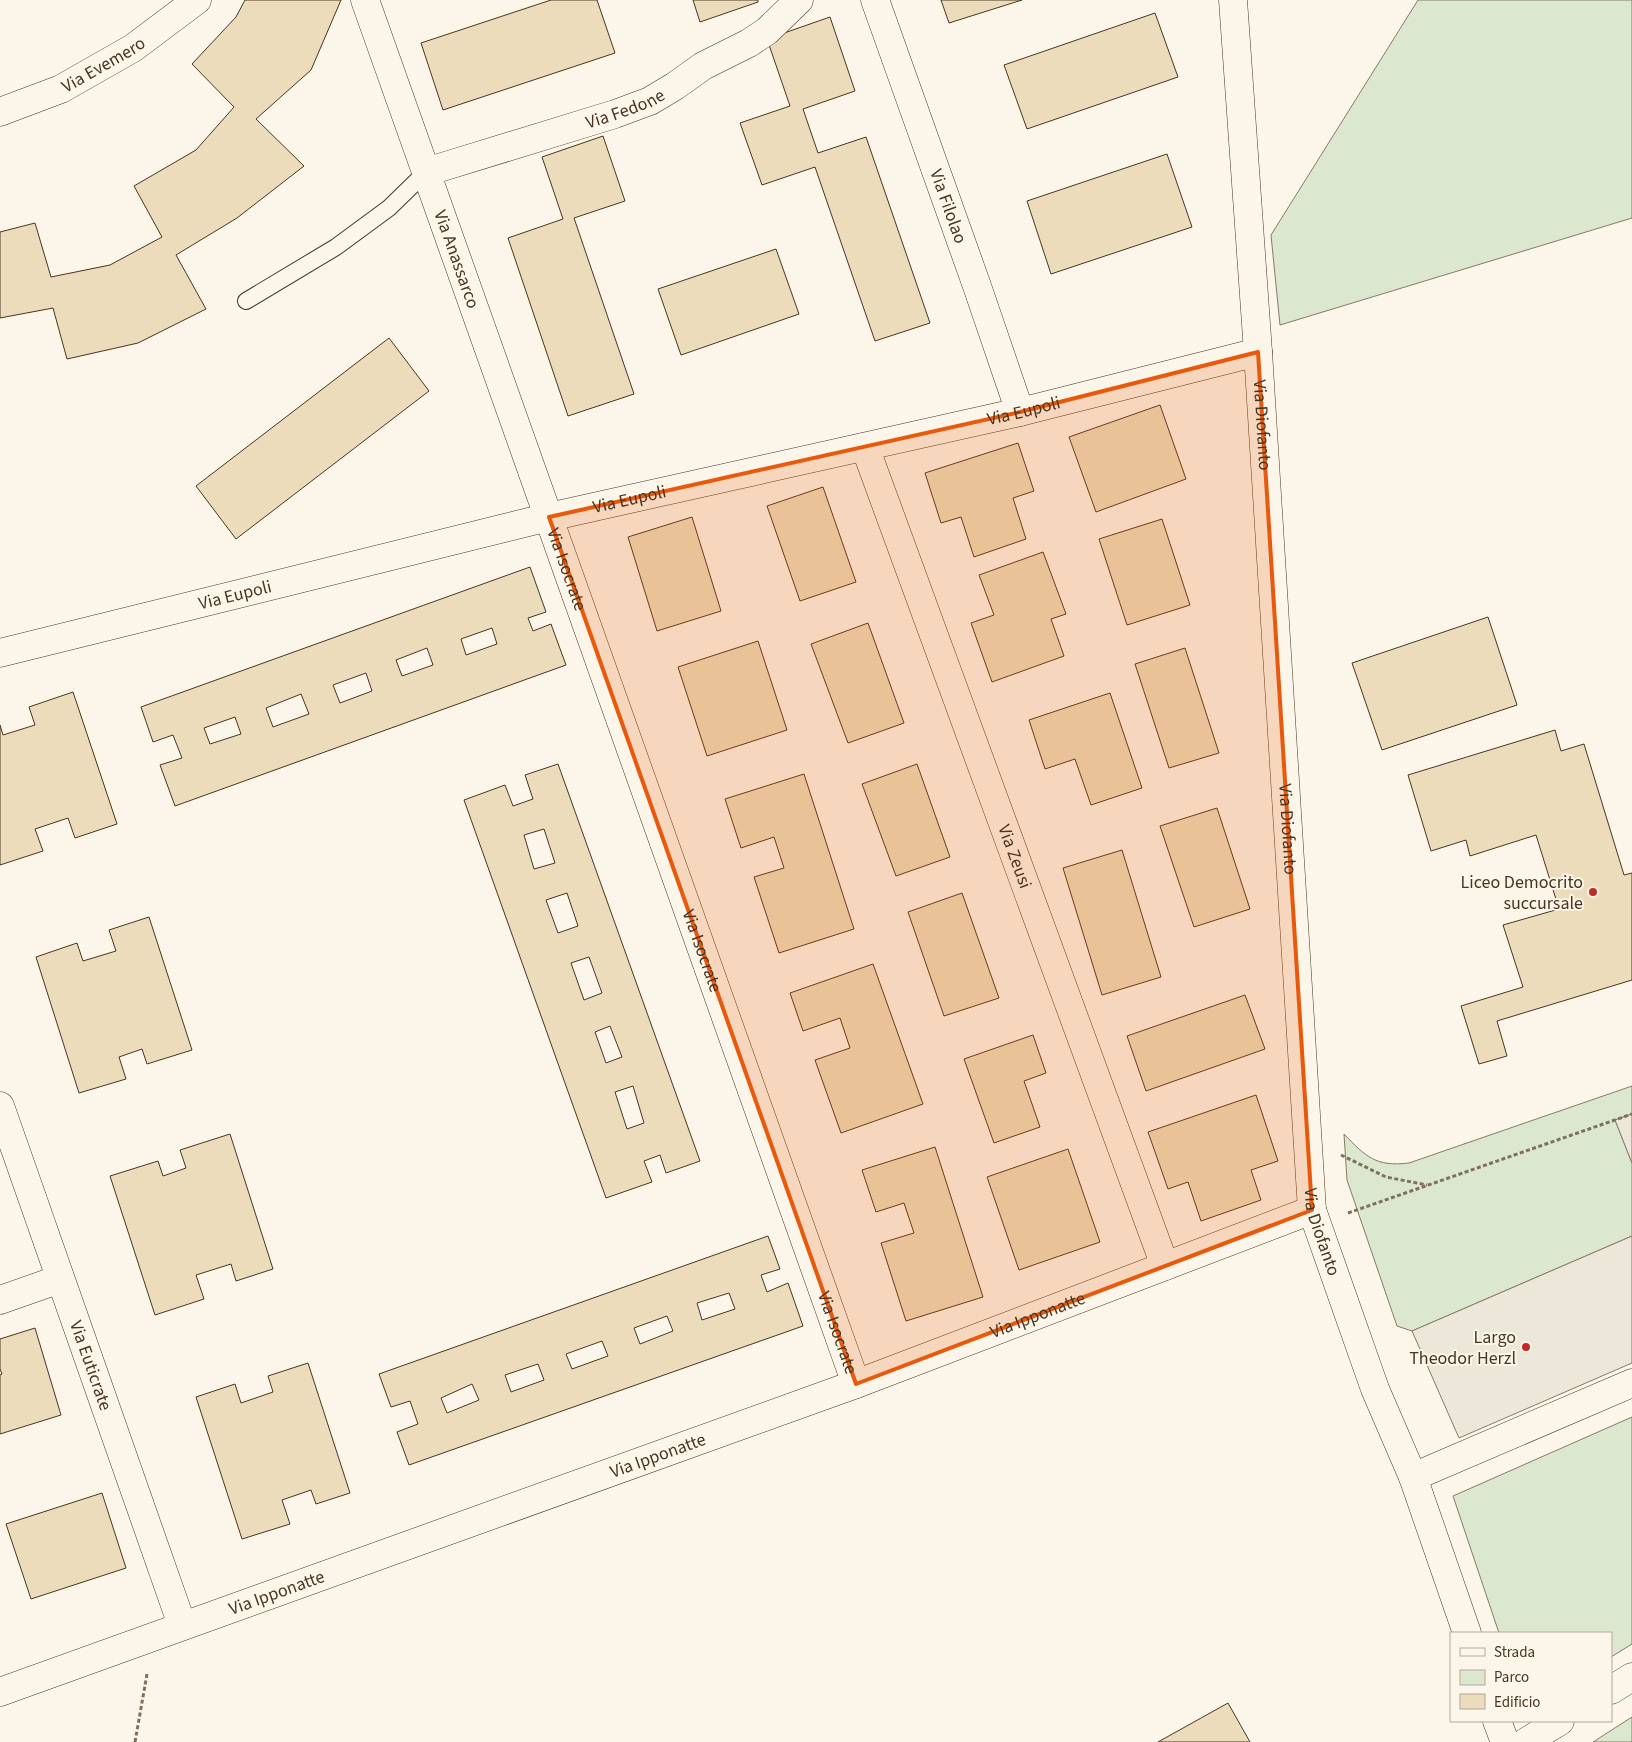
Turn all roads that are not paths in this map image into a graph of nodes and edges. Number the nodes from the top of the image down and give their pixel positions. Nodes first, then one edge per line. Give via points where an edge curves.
1 (197, 0) edge
2 (365, 0) edge
3 (799, 0) edge
4 (875, 0) edge
5 (1232, 0) edge
6 (0, 112) edge
7 (426, 172) junction
8 (246, 301) dead end
9 (1258, 352) junction
10 (1020, 412) junction
11 (865, 447) junction
12 (549, 518) junction
13 (0, 653) edge
14 (0, 1106) edge
15 (1314, 1217) junction
16 (1165, 1266) junction
17 (60, 1279) junction
18 (0, 1300) edge
19 (1632, 1382) edge
20 (856, 1384) junction
21 (1413, 1477) junction
22 (182, 1625) junction
23 (1467, 1632) edge
24 (1632, 1677) edge
25 (1612, 1689) edge
26 (0, 1692) edge
27 (1497, 1722) edge
28 (1558, 1722) edge
29 (1505, 1742) edge
30 (1526, 1742) edge

1 - 6 street, Via Evemero via 133,48 61,88
2 - 7 street, Via Anassarco
3 - 7 street, Via Fedone via 767,31 702,66 650,101
4 - 10 street, Via Filolao
5 - 9 street, Via Diofanto
7 - 8 lane via 389,208 336,247
7 - 12 street, Via Anassarco
9 - 10 street, Via Eupoli
9 - 15 street, Via Diofanto
10 - 11 street, Via Eupoli
11 - 12 street, Via Eupoli
11 - 16 street, Via Zeusi
12 - 13 street, Via Eupoli
12 - 20 street, Via Isocrate
14 - 17 street, Via Euticrate
15 - 16 street, Via Ipponatte
15 - 21 street, Via Diofanto via 1375,1389
16 - 20 street, Via Ipponatte
17 - 18 street
17 - 22 street, Via Euticrate
19 - 21 street
20 - 22 street, Via Ipponatte
21 - 23 street, Via Diofanto
22 - 26 street, Via Ipponatte
24 - 25 street
27 - 29 street
28 - 30 street

